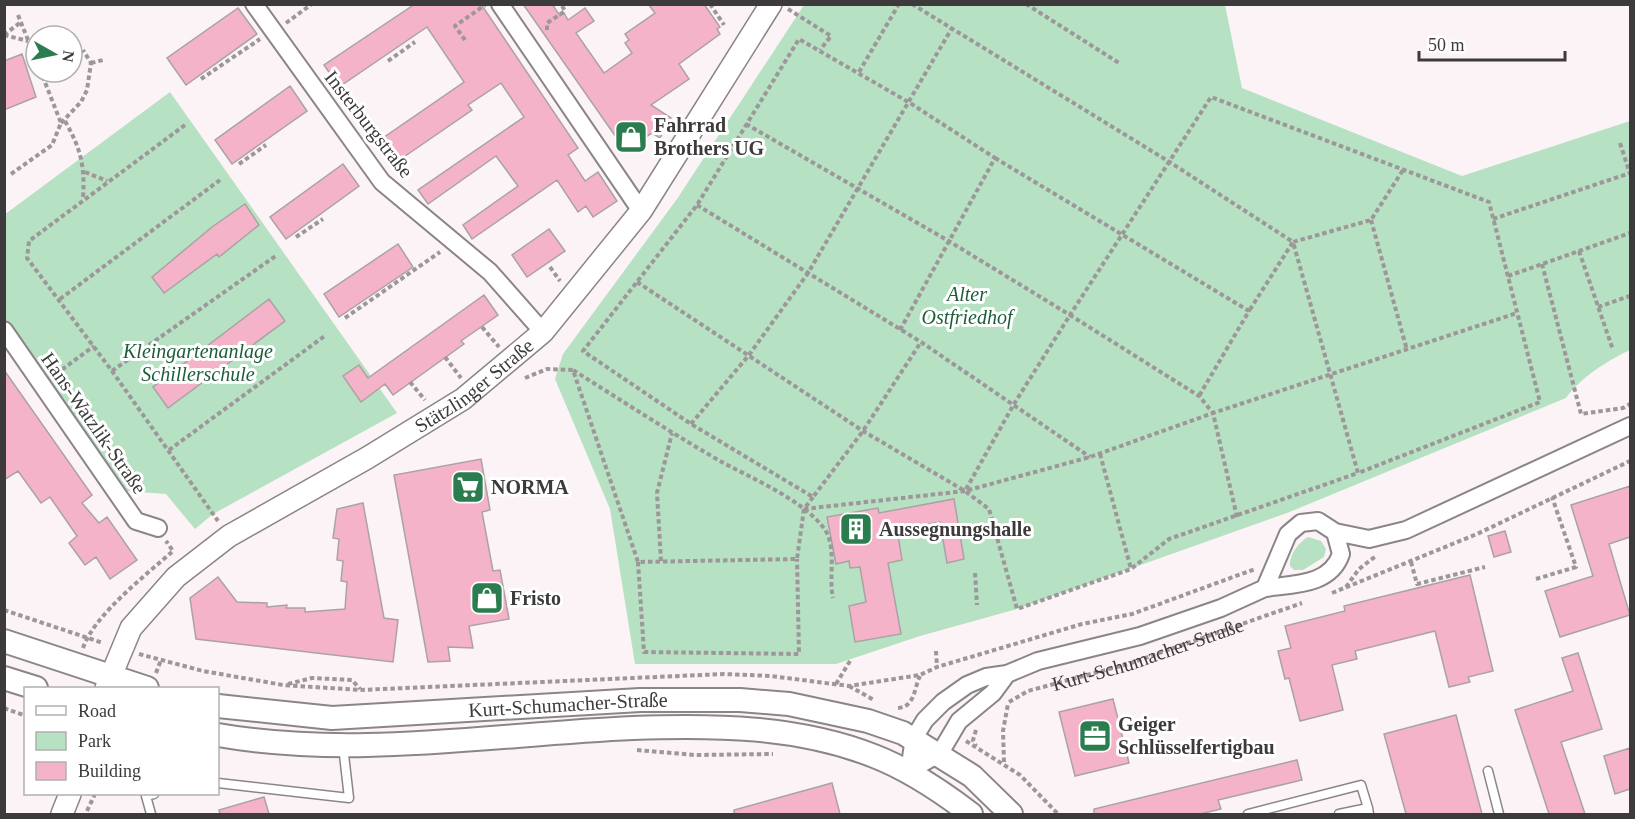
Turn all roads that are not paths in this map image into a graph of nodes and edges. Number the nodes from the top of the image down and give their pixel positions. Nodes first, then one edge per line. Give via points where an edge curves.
1 (254, 4) edge
2 (500, 4) edge
3 (771, 4) edge
4 (641, 211) junction
5 (4, 330) edge
6 (543, 332) junction
7 (1630, 426) edge
8 (158, 528) road end
9 (1335, 532) junction
10 (1264, 588) junction
11 (4, 641) edge
12 (1007, 674) junction
13 (4, 678) edge
14 (108, 682) edge
15 (33, 687) edge
16 (140, 687) edge
17 (219, 706) edge
18 (219, 735) edge
19 (914, 738) junction
20 (343, 746) junction
21 (940, 753) junction
22 (909, 771) junction
23 (1488, 771) dead end
24 (219, 783) edge
25 (70, 795) edge
26 (150, 795) edge
27 (1368, 811) edge
28 (62, 814) edge
29 (151, 814) edge
30 (971, 814) edge
31 (1011, 814) edge
32 (1248, 814) edge
33 (1339, 814) edge
34 (1499, 814) edge

1 - 6 street, Insterburgstraße via 382,182 490,272
2 - 4 street
3 - 4 street, Stätzlinger Straße
4 - 6 street, Stätzlinger Straße
5 - 8 street, Hans-Watzlik-Straße via 136,521
6 - 14 street, Stätzlinger Straße via 464,399 229,536 177,577 131,628
7 - 9 street via 1406,530 1369,538
9 - 10 street, Kurt-Schumacher-Straße via 1341,554 1325,577
9 - 10 street via 1327,525 1311,521 1293,528
10 - 12 street, Kurt-Schumacher-Straße via 1221,608 1140,636 1038,661
11 - 14 main road
12 - 19 street, Kurt-Schumacher-Straße via 977,681 943,702
12 - 21 street, Kurt-Schumacher-Straße via 993,693 959,721
13 - 15 main road
14 - 16 main road
17 - 19 main road, Kurt-Schumacher-Straße via 332,718 629,700 740,700 819,709 883,725
18 - 20 main road, Kurt-Schumacher-Straße via 268,744
19 - 21 main road
19 - 22 street, Kurt-Schumacher-Straße
20 - 22 main road, Kurt-Schumacher-Straße via 574,730 732,728 826,740
20 - 24 lane via 350,798
21 - 22 street, Kurt-Schumacher-Straße
21 - 31 main road via 972,776
22 - 30 main road
23 - 34 lane
25 - 28 street
26 - 29 lane via 146,796
27 - 32 lane via 1361,785
27 - 33 lane

